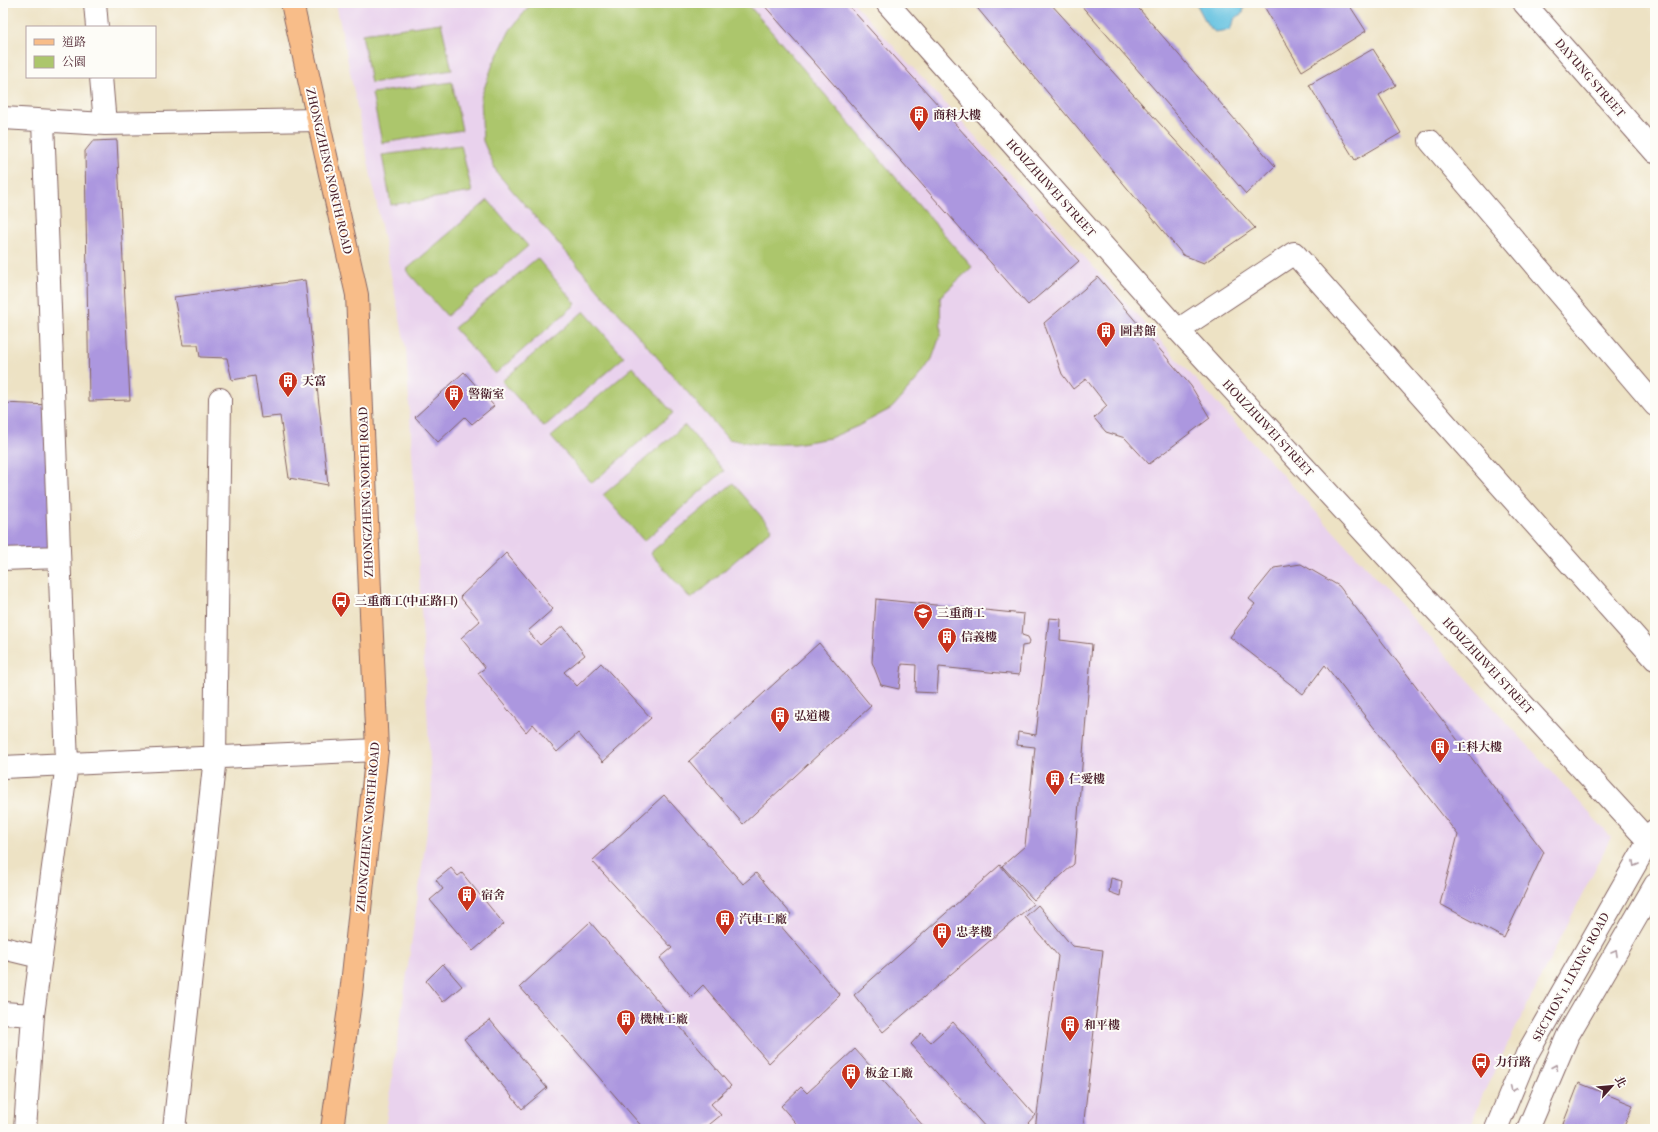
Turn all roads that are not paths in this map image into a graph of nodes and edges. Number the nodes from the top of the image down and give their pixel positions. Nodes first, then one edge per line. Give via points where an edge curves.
1 (95, 3) edge
2 (292, 3) edge
3 (887, 3) edge
4 (1524, 3) edge
5 (97, 26) edge
6 (101, 78) edge
7 (3, 118) edge
8 (43, 120) junction
9 (318, 120) junction
10 (105, 124) junction
11 (1430, 140) dead end
12 (1655, 152) edge
13 (1178, 330) junction
14 (220, 399) dead end
15 (1655, 405) edge
16 (59, 557) junction
17 (3, 559) edge
18 (1655, 659) edge
19 (376, 750) junction
20 (215, 757) junction
21 (67, 764) junction
22 (3, 767) edge
23 (1653, 839) edge
24 (1655, 885) edge
25 (3, 948) edge
26 (40, 957) junction
27 (3, 1013) edge
28 (33, 1014) junction
29 (25, 1129) edge
30 (174, 1129) edge
31 (332, 1129) edge
32 (1496, 1129) edge
33 (1528, 1129) edge

1 - 5 street
2 - 9 main road, ZHONGZHENG NORTH ROAD
3 - 13 street, HOUZHUWEI STREET
4 - 12 street, DAYUNG STREET
6 - 10 street
7 - 8 street
8 - 10 street
8 - 16 street
9 - 10 street
9 - 19 main road, ZHONGZHENG NORTH ROAD via 357,295
11 - 15 street
13 - 18 street via 1294,253
13 - 23 street, HOUZHUWEI STREET
14 - 20 street
16 - 17 street
16 - 21 street
19 - 20 street
19 - 31 main road, ZHONGZHENG NORTH ROAD via 351,994
20 - 21 street
20 - 30 street
21 - 22 street
21 - 26 street
23 -> 32 street, SECTION 1, LIXING ROAD via 1527,1054
33 -> 24 street via 1568,1035
25 - 26 street
26 - 28 street
27 - 28 street
28 - 29 street

